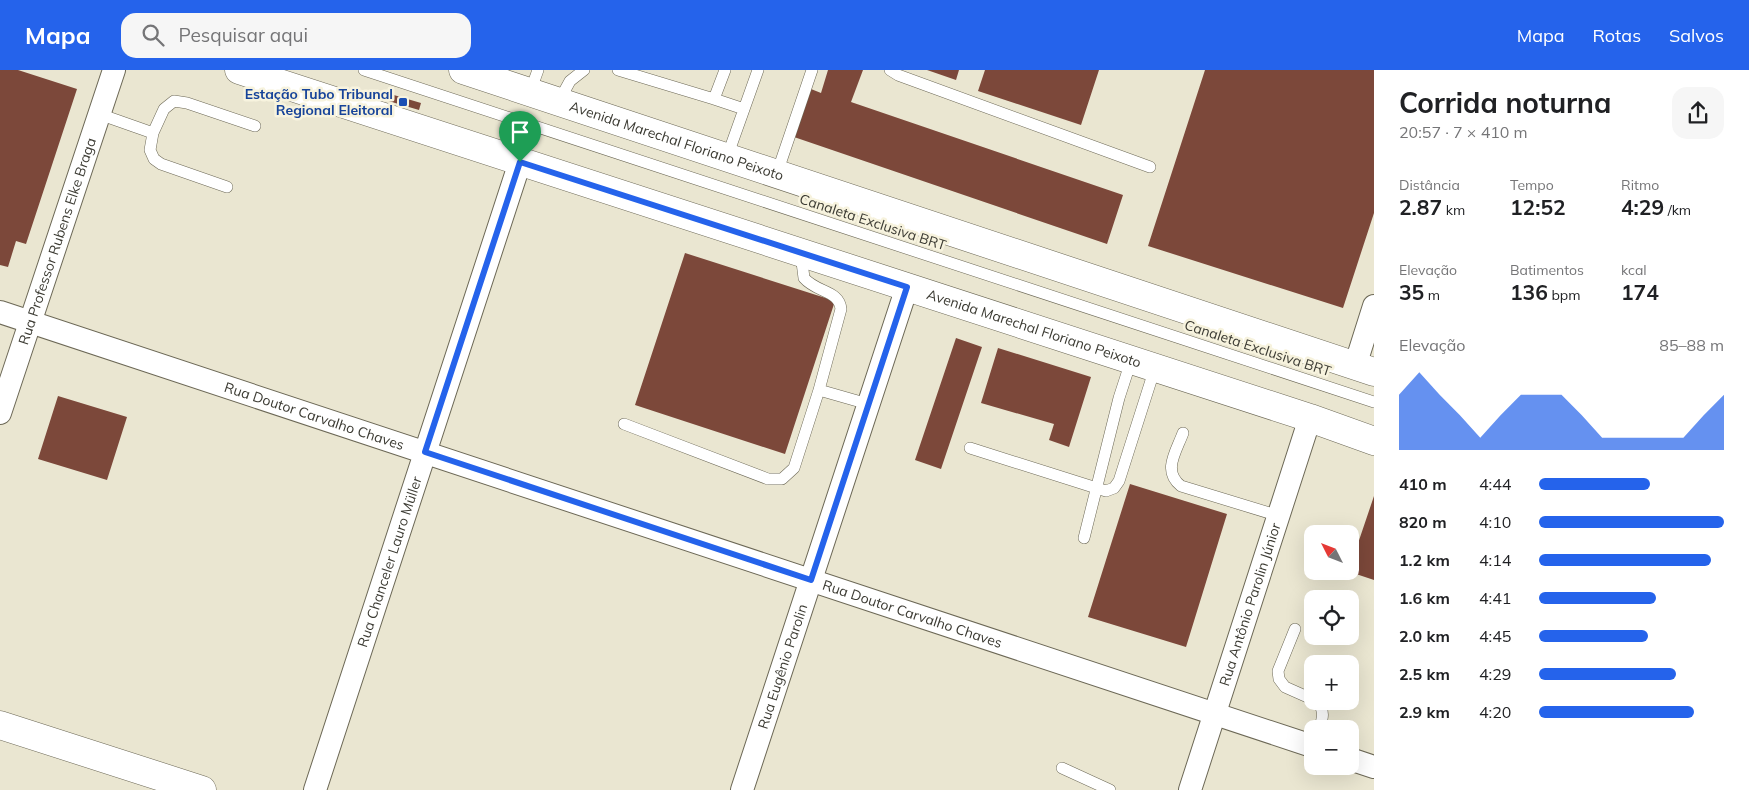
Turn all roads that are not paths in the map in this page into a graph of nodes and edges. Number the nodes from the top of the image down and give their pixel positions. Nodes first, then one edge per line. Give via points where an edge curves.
1 (114, 70) edge
2 (238, 70) edge
3 (364, 70) edge
4 (463, 70) edge
5 (584, 70) edge
6 (618, 70) edge
7 (725, 70) edge
8 (758, 70) edge
9 (812, 70) edge
10 (890, 70) edge
11 (534, 81) edge
12 (714, 99) junction
13 (558, 101) junction
14 (744, 109) junction
15 (99, 114) junction
16 (256, 126) dead end
17 (153, 132) junction
18 (726, 157) junction
19 (520, 162) junction
20 (1150, 167) dead end
21 (777, 173) junction
22 (228, 187) dead end
23 (801, 253) junction
24 (907, 287) junction
25 (1374, 306) edge
26 (0, 312) edge
27 (30, 322) junction
28 (1143, 364) junction
29 (1364, 369) edge
30 (819, 390) junction
31 (1374, 402) edge
32 (868, 404) junction
33 (0, 413) edge
34 (1310, 418) junction
35 (624, 424) dead end
36 (1183, 433) dead end
37 (1374, 441) edge
38 (970, 448) dead end
39 (425, 452) junction
40 (1095, 488) junction
41 (1279, 516) junction
42 (1084, 538) dead end
43 (811, 580) junction
44 (1294, 629) dead end
45 (1304, 695) edge
46 (1214, 714) junction
47 (0, 725) edge
48 (1304, 743) edge
49 (1359, 762) edge
50 (1374, 767) edge
51 (1062, 768) dead end
52 (202, 790) edge
53 (315, 790) edge
54 (742, 790) edge
55 (1110, 790) edge
56 (1190, 790) edge

1 - 15 street, Rua Professor Rubens Elke Braga
2 - 19 street, Avenida Marechal Floriano Peixoto
3 - 31 lane, Canaleta Exclusiva BRT
4 - 11 street, Avenida Marechal Floriano Peixoto
5 - 13 lane via 570,81
6 - 12 lane
7 - 12 lane
8 - 14 lane
9 - 21 lane
10 - 20 lane
11 - 13 street, Avenida Marechal Floriano Peixoto
12 - 14 lane
13 - 18 street, Avenida Marechal Floriano Peixoto
14 - 18 lane
15 - 17 lane
15 - 27 street, Rua Professor Rubens Elke Braga
16 - 17 lane via 174,101 164,109
17 - 22 lane via 150,150 154,159
18 - 21 street, Avenida Marechal Floriano Peixoto
19 - 23 street, Avenida Marechal Floriano Peixoto
19 - 39 street, Rua Chanceler Lauro Müller
21 - 29 street, Avenida Marechal Floriano Peixoto
23 - 24 street, Avenida Marechal Floriano Peixoto
23 - 30 lane via 804,278 840,301 841,309
24 - 28 street, Avenida Marechal Floriano Peixoto
24 - 32 street, Rua Eugênio Parolin
25 - 29 street
26 - 27 street, Rua Doutor Carvalho Chaves
27 - 33 street, Rua Professor Rubens Elke Braga
27 - 39 street, Rua Doutor Carvalho Chaves
28 - 34 street, Avenida Marechal Floriano Peixoto
28 - 40 lane via 1119,398
28 - 40 lane via 1119,481 1106,492
30 - 32 lane
30 - 35 lane via 794,468 782,478 768,479
32 - 43 street, Rua Eugênio Parolin
34 - 37 street, Avenida Marechal Floriano Peixoto
34 - 41 street, Rua Antônio Parolin Júnior
36 - 41 lane via 1171,465 1174,480 1181,486
38 - 40 lane
39 - 43 street, Rua Doutor Carvalho Chaves
39 - 53 street, Rua Chanceler Lauro Müller
40 - 42 lane
41 - 46 street, Rua Antônio Parolin Júnior
43 - 46 street, Rua Doutor Carvalho Chaves
43 - 54 street, Rua Eugênio Parolin
44 - 45 lane via 1278,671 1279,679 1285,686
46 - 48 street, Rua Doutor Carvalho Chaves
46 - 56 street, Rua Antônio Parolin Júnior
47 - 52 street
49 - 50 street
51 - 55 lane

